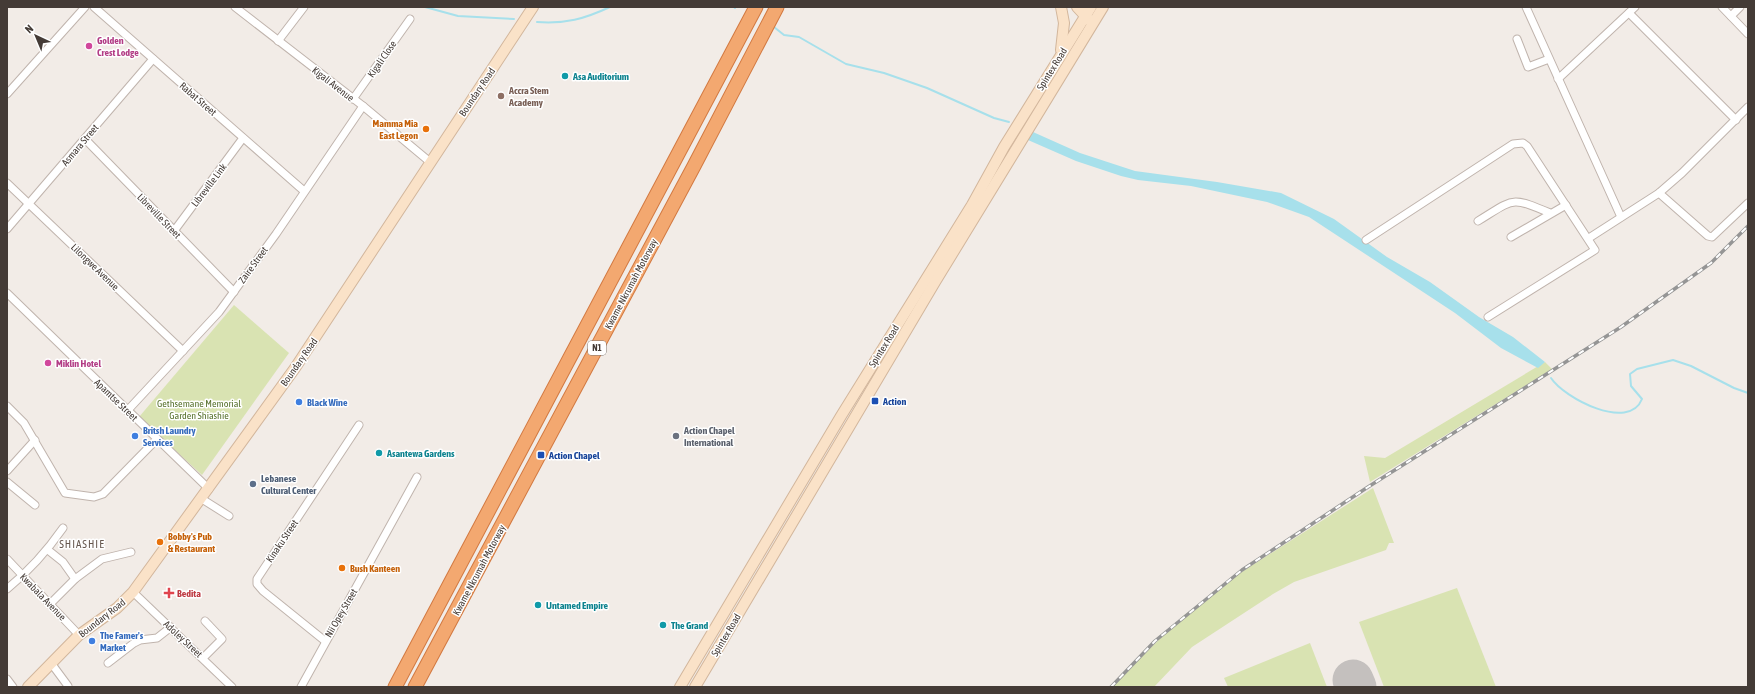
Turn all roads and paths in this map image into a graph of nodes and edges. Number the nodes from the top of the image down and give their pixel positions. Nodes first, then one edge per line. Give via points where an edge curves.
1 (85, 7) edge
2 (94, 7) edge
3 (236, 7) edge
4 (304, 7) edge
5 (533, 7) edge
6 (756, 7) edge
7 (777, 7) edge
8 (1061, 7) edge
9 (1077, 7) edge
10 (1103, 7) edge
11 (1526, 7) edge
12 (1635, 7) edge
13 (1722, 7) edge
14 (1740, 7) edge
15 (1088, 10) edge
16 (1629, 13) junction
17 (1730, 16) junction
18 (410, 19) dead end
19 (1096, 20) junction
20 (1748, 34) edge
21 (1517, 39) dead end
22 (278, 41) junction
23 (1060, 57) junction
24 (152, 59) junction
25 (1549, 59) junction
26 (1558, 78) junction
27 (7, 94) edge
28 (353, 99) junction
29 (362, 106) junction
30 (1748, 107) edge
31 (1736, 120) junction
32 (85, 138) junction
33 (243, 138) junction
34 (430, 162) junction
35 (7, 183) edge
36 (304, 191) junction
37 (1659, 193) junction
38 (1748, 203) edge
39 (29, 205) junction
40 (1566, 205) junction
41 (1550, 213) junction
42 (1622, 217) junction
43 (1478, 221) dead end
44 (7, 229) edge
45 (174, 231) junction
46 (1511, 237) dead end
47 (1588, 238) junction
48 (1366, 240) dead end
49 (234, 292) junction
50 (7, 293) edge
51 (1488, 317) dead end
52 (184, 351) junction
53 (7, 406) edge
54 (127, 411) junction
55 (359, 425) dead end
56 (157, 439) junction
57 (35, 440) junction
58 (7, 471) edge
59 (417, 477) dead end
60 (7, 482) edge
61 (209, 489) junction
62 (202, 499) junction
63 (35, 505) dead end
64 (229, 516) dead end
65 (63, 528) dead end
66 (48, 550) junction
67 (131, 552) dead end
68 (7, 560) edge
69 (22, 576) junction
70 (75, 579) junction
71 (7, 589) edge
72 (133, 592) junction
73 (50, 604) junction
74 (205, 621) dead end
75 (171, 627) junction
76 (79, 635) junction
77 (325, 641) junction
78 (204, 658) junction
79 (51, 663) junction
80 (108, 663) dead end
81 (7, 679) edge
82 (68, 686) dead end
83 (14, 687) edge
84 (28, 687) edge
85 (232, 687) edge
86 (301, 687) edge
87 (395, 687) edge
88 (415, 687) edge
89 (680, 687) edge
90 (695, 687) edge

1 - 27 street
2 - 24 street, Rabat Street
3 - 22 street, Kigali Avenue
4 - 22 street
5 - 34 main road, Boundary Road
6 - 87 highway, Kwame Nkrumah Motorway / N1
7 - 88 highway, Kwame Nkrumah Motorway / N1
8 - 23 main road via 1064,23
9 - 15 main road
10 - 19 main road, Spintex Road
11 - 25 street
12 - 16 street
13 - 17 street
14 - 17 street
15 - 19 main road
15 - 23 main road, Spintex Road
16 - 26 street
16 - 31 street
17 - 20 street
18 - 28 street, Kigali Close
19 - 90 main road, Spintex Road via 935,282
21 - 25 street via 1528,67
22 - 28 street, Kigali Avenue
23 - 89 main road, Spintex Road
24 - 32 street, Asmara Street
24 - 33 street, Rabat Street
25 - 26 street
26 - 42 street
28 - 29 street, Kigali Avenue
29 - 34 street, Kigali Avenue
29 - 36 street, Zaire Street
30 - 31 street
31 - 37 street
32 - 39 street, Asmara Street
32 - 45 street, Libreville Street
33 - 36 street, Rabat Street
33 - 45 street, Libreville Link
34 - 61 main road, Boundary Road via 369,259
35 - 39 street, Lilongwe Avenue
36 - 49 street, Zaire Street
37 - 38 street via 1712,237
37 - 42 street
39 - 44 street, Asmara Street
39 - 52 street, Lilongwe Avenue
40 - 41 street
40 - 47 street
40 - 48 street via 1527,146 1517,142
41 - 43 street via 1521,201 1509,202
41 - 46 street
42 - 47 street
45 - 49 street, Libreville Street
47 - 51 street via 1595,250
49 - 52 street, Zaire Street
50 - 54 street, Apamtse Street
52 - 54 street, Zaire Street
53 - 57 street via 24,423
54 - 56 street, Apamtse Street
55 - 77 street, Kinaku Street via 257,579 257,584 263,591
56 - 57 street via 103,494 94,497 65,493
56 - 61 street, Apamtse Street
57 - 58 street
59 - 77 street, Nii Opey Street
60 - 63 street
61 - 62 main road, Boundary Road
62 - 64 street
62 - 72 main road, Boundary Road
65 - 66 street
66 - 69 street
66 - 70 street via 63,562
67 - 70 street via 102,559
68 - 69 street, Kwabala Avenue
69 - 71 street
69 - 73 street, Kwabala Avenue
70 - 73 street
72 - 75 street, Adoley Street
72 - 76 main road, Boundary Road via 117,608
73 - 76 street, Kwabala Avenue
74 - 78 street via 222,638
75 - 78 street, Adoley Street
75 - 80 street via 158,638 134,643
76 - 79 main road, Boundary Road
77 - 86 street, Nii Opey Street
78 - 85 street, Adoley Street
79 - 82 street
79 - 84 main road, Boundary Road
81 - 83 street

